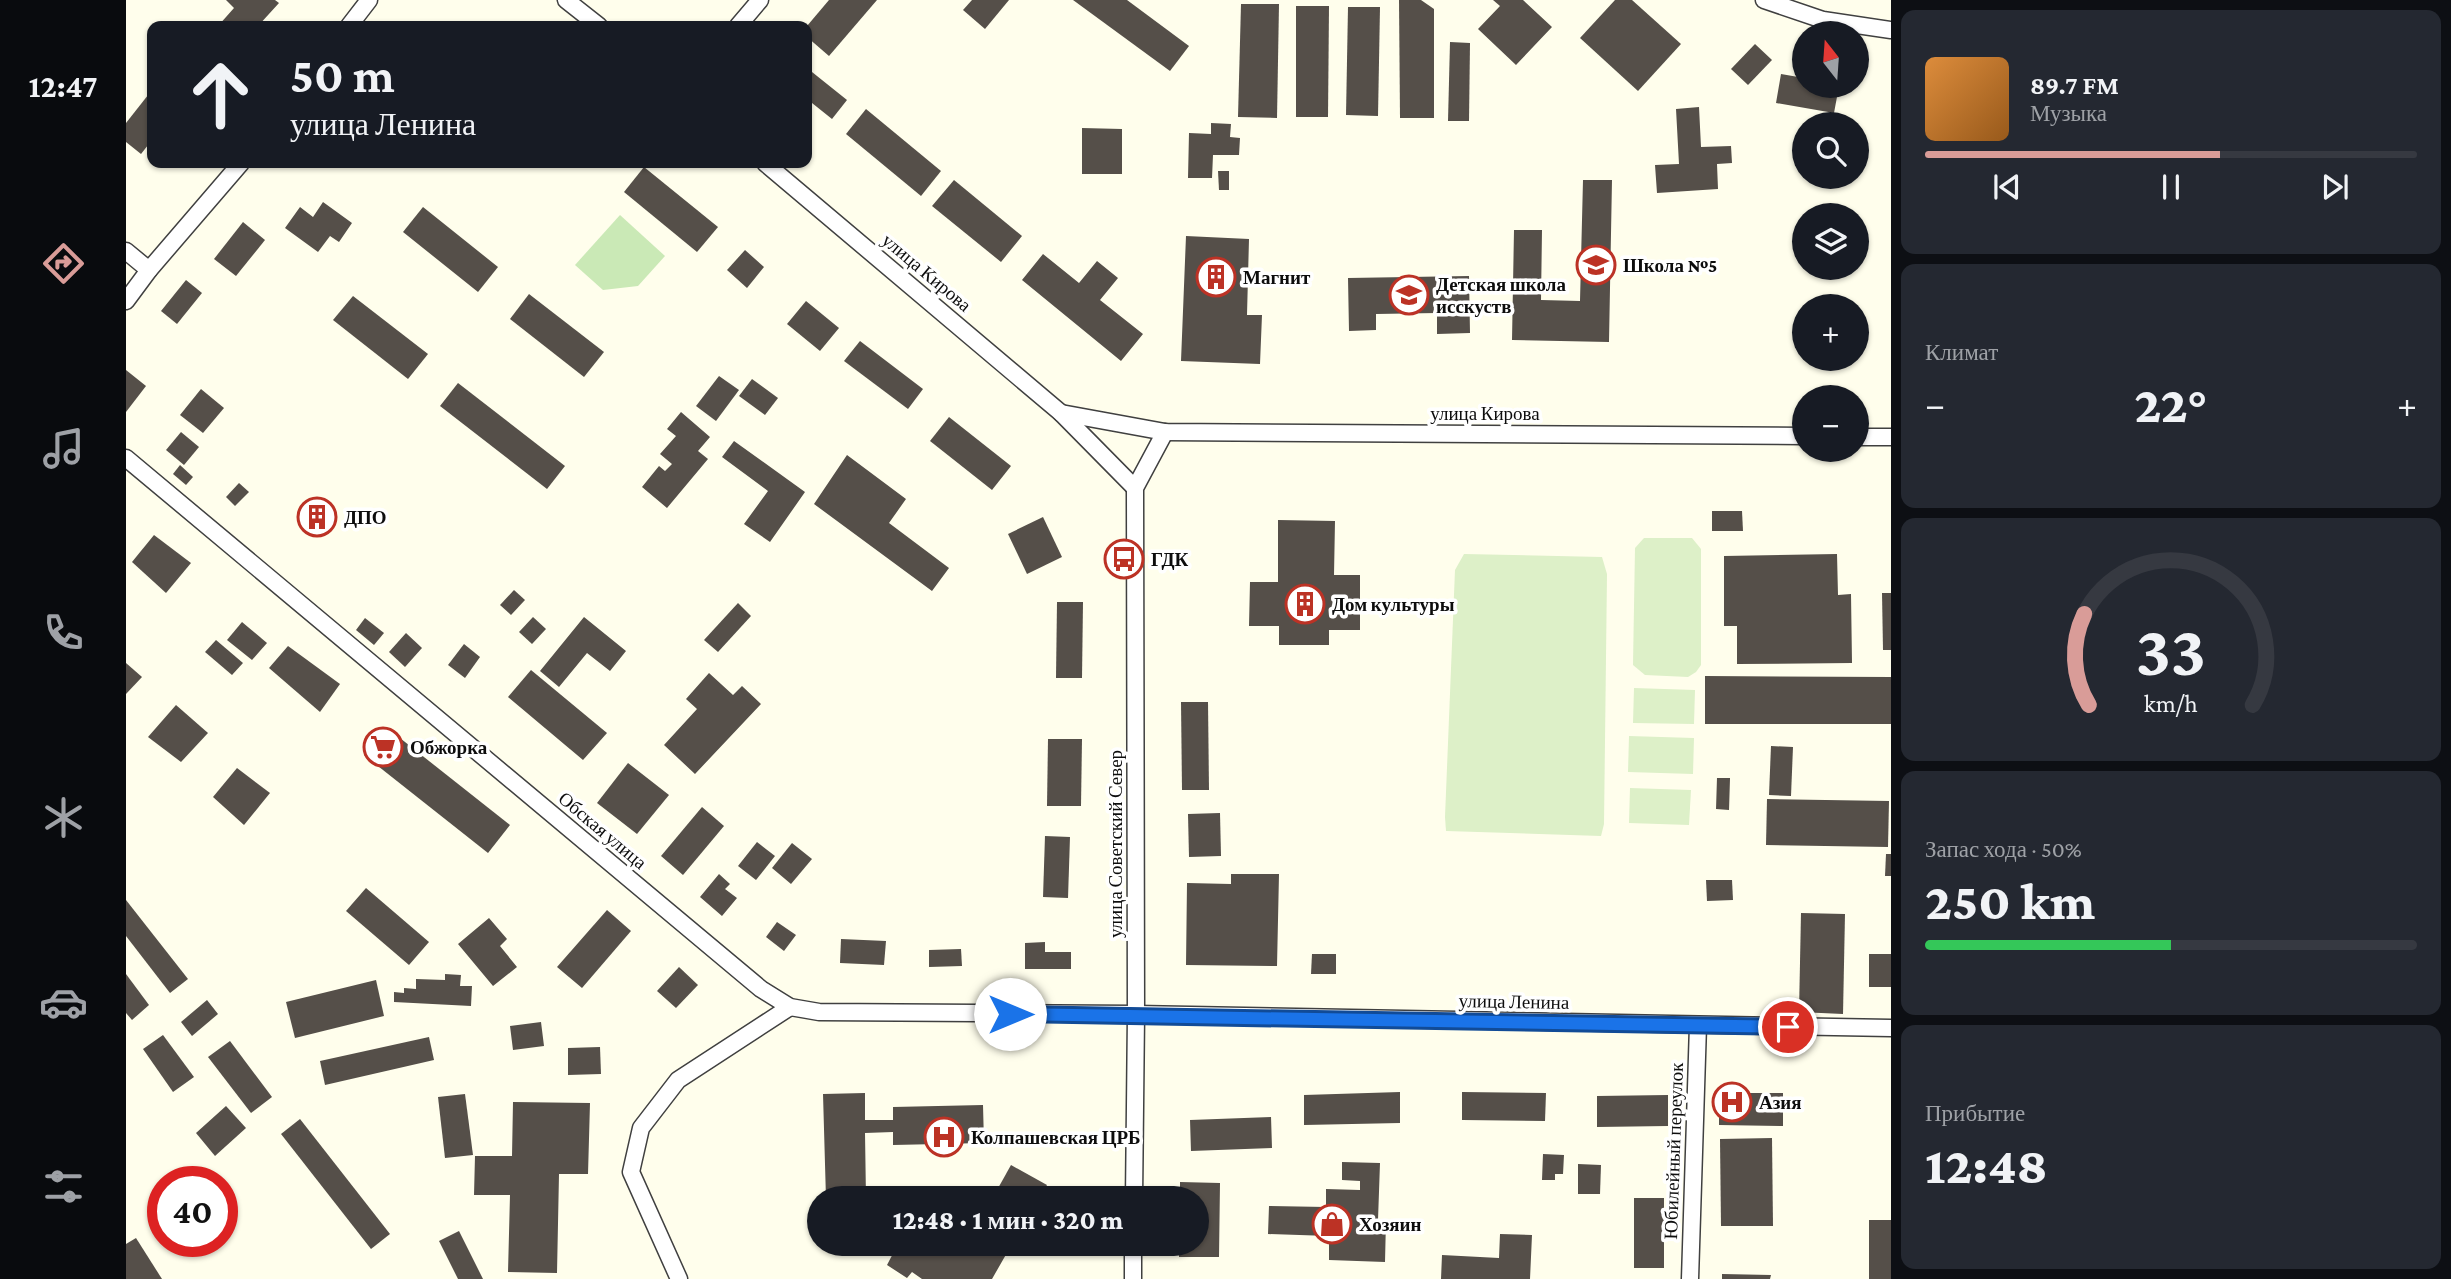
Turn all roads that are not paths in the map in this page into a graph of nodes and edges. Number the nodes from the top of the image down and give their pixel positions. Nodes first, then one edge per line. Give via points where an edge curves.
1 (369, 0) edge
2 (566, 0) edge
3 (760, 0) edge
4 (1765, 0) edge
5 (353, 21) edge
6 (592, 21) edge
7 (741, 21) edge
8 (1891, 30) edge
9 (237, 168) edge
10 (771, 168) edge
11 (126, 250) edge
12 (149, 271) junction
13 (126, 302) edge
14 (1061, 413) junction
15 (1165, 432) junction
16 (1792, 436) edge
17 (1869, 437) edge
18 (1891, 437) edge
19 (128, 462) edge
20 (1135, 488) junction
21 (790, 1007) junction
22 (1136, 1014) junction
23 (1698, 1025) junction
24 (1891, 1028) edge
25 (1133, 1186) edge
26 (1133, 1256) edge
27 (679, 1279) edge
28 (1133, 1279) edge
29 (1690, 1279) edge

1 - 5 street
2 - 6 street
3 - 7 street
4 - 8 street via 1823,20
9 - 12 street
10 - 14 street, улица Кирова
11 - 12 street
12 - 13 street
14 - 15 street, улица Кирова
14 - 20 street, улица Кирова
15 - 16 street, улица Кирова
15 - 20 street
17 - 18 street
19 - 21 street, Обская улица via 750,980
20 - 22 street, улица Советский Север
21 - 22 street, Обская улица via 819,1012
21 - 27 street via 678,1080 641,1128 631,1172
22 - 23 street, улица Ленина
22 - 25 street, улица Советский Север
23 - 24 street, улица Ленина
23 - 29 street, Юбилейный переулок
26 - 28 street

